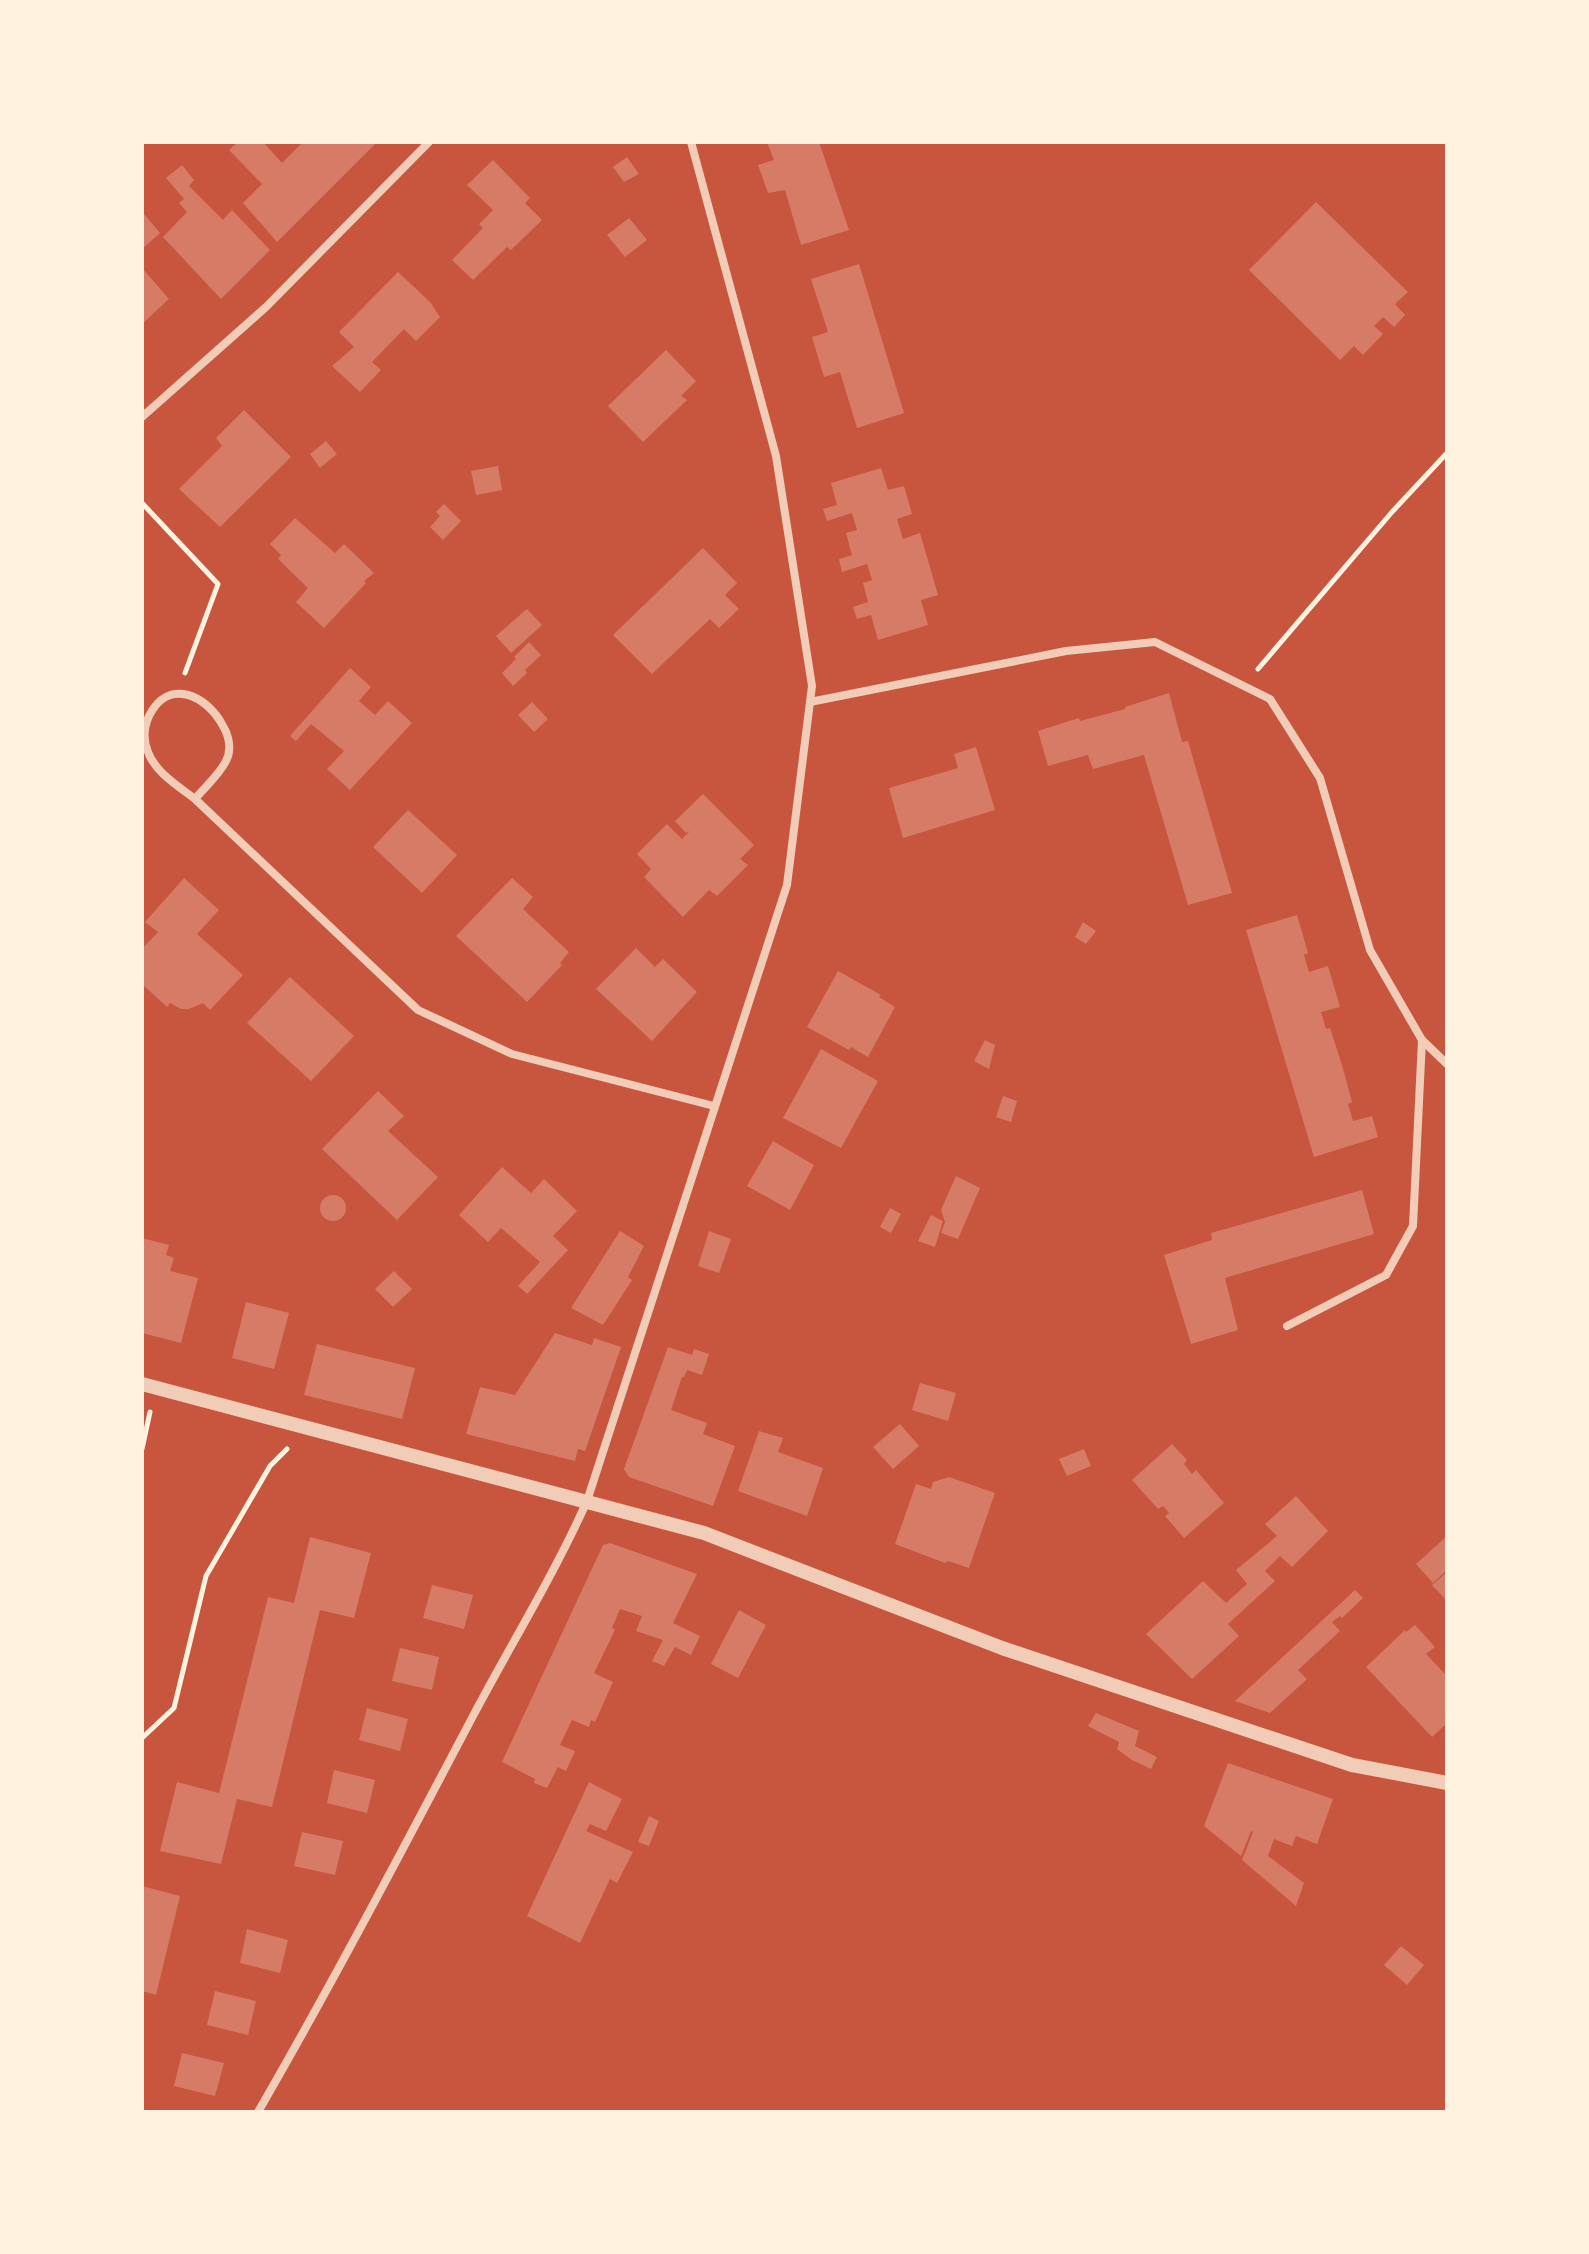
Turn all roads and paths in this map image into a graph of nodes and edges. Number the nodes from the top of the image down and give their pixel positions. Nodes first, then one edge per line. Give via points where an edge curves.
1 (429, 142) edge
2 (691, 142) edge
3 (142, 417) edge
4 (1447, 453) edge
5 (142, 503) edge
6 (1244, 686) junction
7 (177, 692) junction
8 (810, 702) junction
9 (195, 799) junction
10 (1422, 1040) junction
11 (1447, 1064) edge
12 (714, 1106) junction
13 (1287, 1326) dead end
14 (149, 1386) edge
15 (307, 1427) junction
16 (142, 1449) edge
17 (587, 1501) junction
18 (142, 1738) edge
19 (1447, 1783) edge
20 (258, 2112) edge

1 - 3 street via 266,307
2 - 8 street via 776,456 812,686
4 - 6 path
5 - 7 path via 218,584
6 - 8 street via 1155,642 1066,651
6 - 10 street via 1270,699 1320,778 1370,950
7 - 9 street via 156,704 144,729 148,753
7 - 9 street via 210,707 227,732 226,761
8 - 12 street via 787,885
9 - 12 street via 418,1010 512,1054
10 - 11 street
10 - 13 street via 1413,1226 1386,1275
12 - 17 street
14 - 15 street
14 - 16 path
15 - 17 street
15 - 18 path via 270,1466 206,1576 174,1708
17 - 19 street via 704,1533 1002,1648 1352,1765
17 - 20 street

